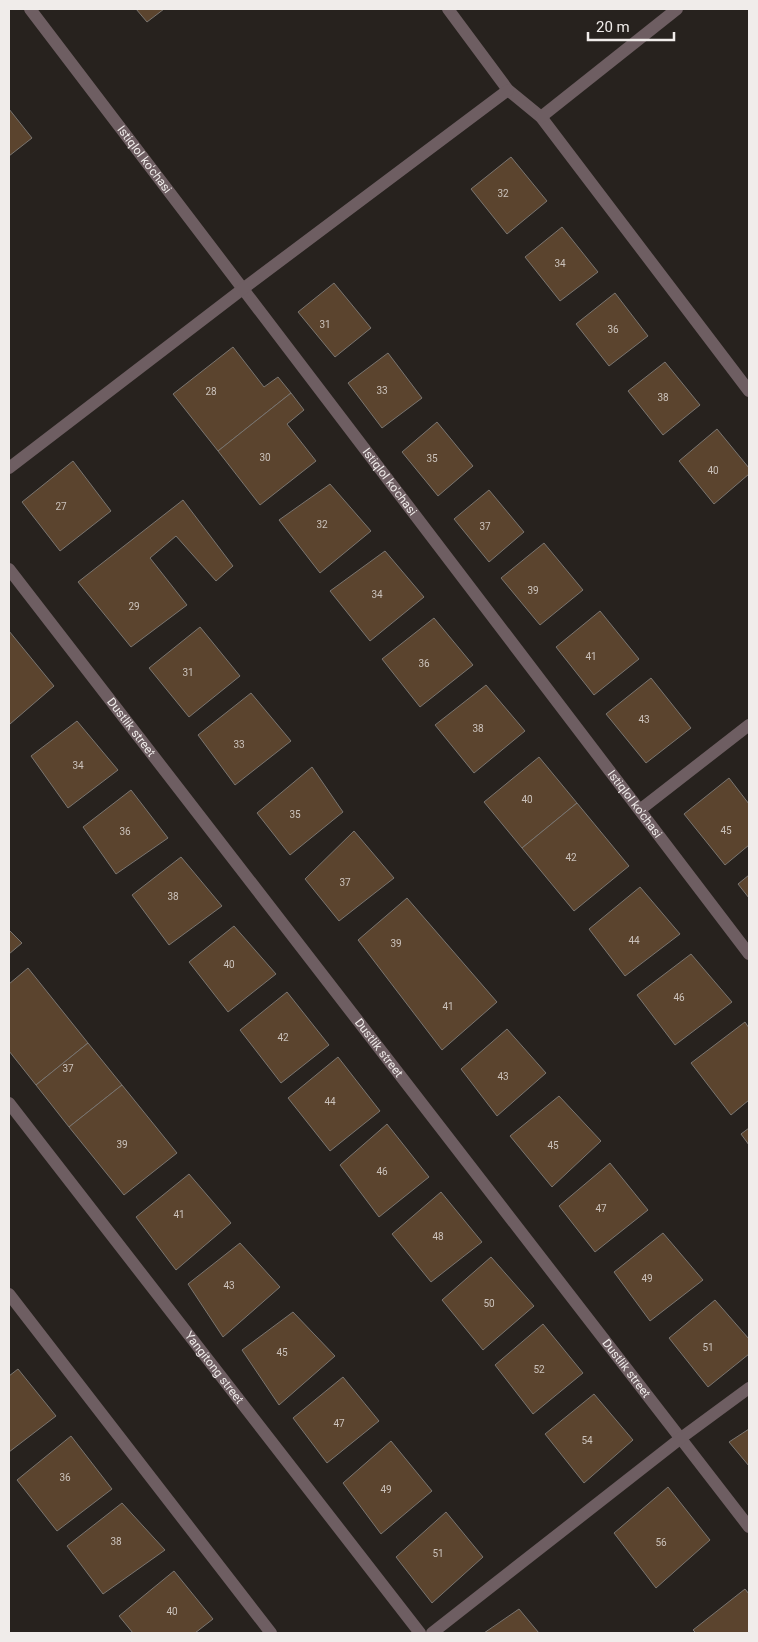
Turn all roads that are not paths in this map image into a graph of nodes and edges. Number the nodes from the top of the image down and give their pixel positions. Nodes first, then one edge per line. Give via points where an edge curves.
1 (30, 9) edge
2 (448, 9) edge
3 (677, 9) edge
4 (508, 90) junction
5 (541, 117) junction
6 (244, 288) junction
7 (749, 391) edge
8 (9, 468) edge
9 (9, 569) edge
10 (749, 725) edge
11 (640, 809) junction
12 (749, 954) edge
13 (9, 1103) edge
14 (9, 1294) edge
15 (749, 1388) edge
16 (680, 1438) junction
17 (749, 1528) edge
18 (271, 1633) edge
19 (420, 1633) edge
20 (432, 1633) edge

1 - 6 street, Istiqlol ko'chasi
2 - 4 street
3 - 5 street
4 - 5 street
4 - 6 street
5 - 7 street
6 - 8 street
6 - 11 street, Istiqlol ko'chasi
9 - 16 street, Dustlik street
10 - 11 street
11 - 12 street, Istiqlol ko'chasi
13 - 19 street, Yangitong street
14 - 18 street
15 - 16 street
16 - 17 street, Dustlik street
16 - 20 street

